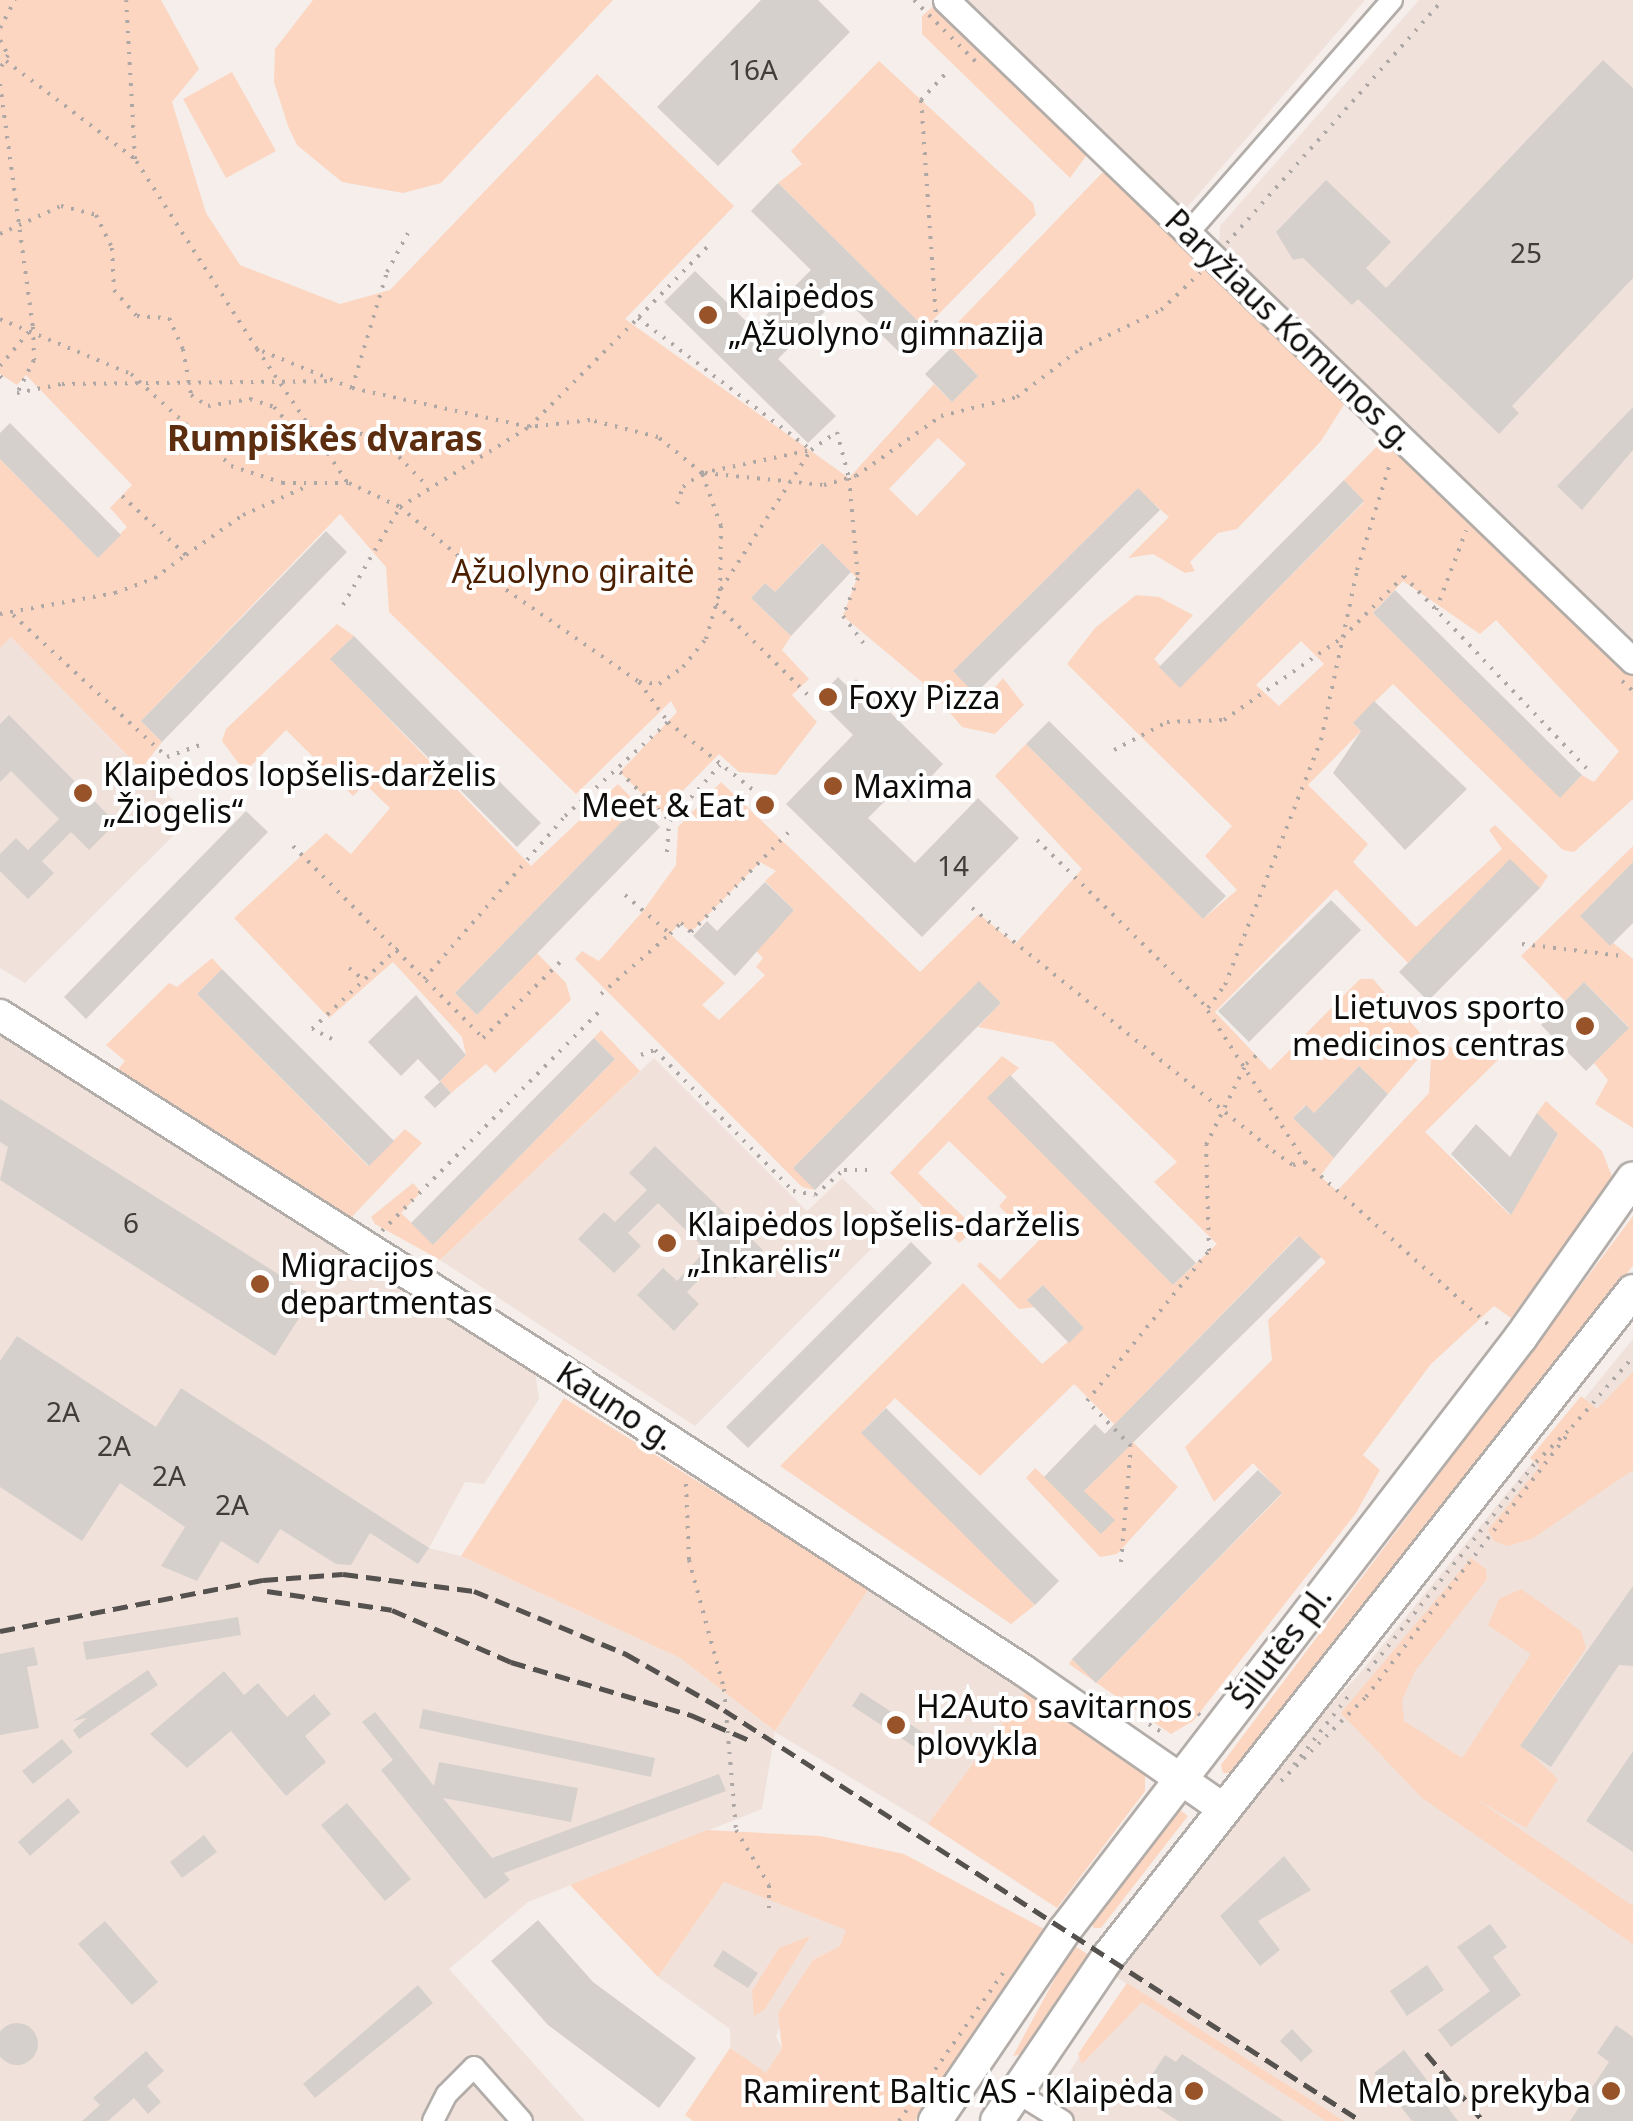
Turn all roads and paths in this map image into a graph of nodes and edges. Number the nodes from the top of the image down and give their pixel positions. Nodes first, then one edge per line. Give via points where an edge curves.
1 (15, 0) edge
2 (126, 0) edge
3 (914, 0) edge
4 (946, 0) edge
5 (1392, 0) edge
6 (1442, 0) edge
7 (919, 5) dead end
8 (0, 28) edge
9 (0, 40) edge
10 (6, 61) junction
11 (0, 69) edge
12 (945, 74) dead end
13 (0, 84) edge
14 (135, 159) junction
15 (17, 231) junction
16 (1189, 232) junction
17 (408, 233) dead end
18 (0, 234) edge
19 (709, 245) dead end
20 (1207, 266) junction
21 (638, 318) junction
22 (0, 319) edge
23 (32, 327) junction
24 (937, 333) dead end
25 (258, 349) junction
26 (0, 366) edge
27 (332, 380) junction
28 (141, 382) junction
29 (185, 382) junction
30 (279, 382) junction
31 (352, 388) junction
32 (530, 426) junction
33 (316, 434) junction
34 (811, 450) junction
35 (1392, 460) dead end
36 (702, 473) junction
37 (849, 478) junction
38 (789, 482) junction
39 (314, 483) junction
40 (349, 484) junction
41 (427, 486) junction
42 (122, 496) dead end
43 (677, 504) dead end
44 (400, 507) junction
45 (1466, 531) dead end
46 (186, 556) junction
47 (720, 591) junction
48 (716, 604) junction
49 (343, 605) dead end
50 (1436, 610) junction
51 (0, 614) edge
52 (13, 615) junction
53 (1343, 637) junction
54 (864, 643) dead end
55 (1633, 660) edge
56 (639, 682) junction
57 (808, 696) dead end
58 (668, 722) junction
59 (203, 744) dead end
60 (1114, 750) dead end
61 (720, 764) junction
62 (620, 772) junction
63 (1590, 772) dead end
64 (767, 802) dead end
65 (670, 821) junction
66 (793, 828) dead end
67 (1037, 840) dead end
68 (292, 846) dead end
69 (667, 852) dead end
70 (625, 895) dead end
71 (972, 908) dead end
72 (670, 934) junction
73 (1522, 944) dead end
74 (399, 946) junction
75 (1622, 956) dead end
76 (564, 958) dead end
77 (350, 968) dead end
78 (424, 978) junction
79 (364, 980) junction
80 (601, 994) dead end
81 (1207, 1009) junction
82 (599, 1012) dead end
83 (0, 1015) edge
84 (332, 1039) dead end
85 (1258, 1054) dead end
86 (641, 1055) dead end
87 (1246, 1064) junction
88 (1220, 1110) junction
89 (1304, 1162) junction
90 (871, 1170) dead end
91 (1633, 1178) edge
92 (379, 1235) dead end
93 (1633, 1291) edge
94 (1490, 1326) dead end
95 (1633, 1357) edge
96 (1568, 1377) junction
97 (1595, 1398) junction
98 (1574, 1426) junction
99 (686, 1484) dead end
100 (1121, 1562) dead end
101 (1182, 1777) junction
102 (1224, 1809) junction
103 (769, 1915) dead end
104 (1009, 1967) dead end
105 (973, 2062) junction
106 (1016, 2092) junction
107 (433, 2121) edge
108 (522, 2121) edge
109 (899, 2121) edge
110 (935, 2121) edge
111 (997, 2121) edge
112 (1063, 2121) edge

1 - 8 path
2 - 14 path
3 - 7 path
4 - 16 street, Paryžiaus Komunos g.
5 - 16 street
6 - 20 path
9 - 10 path
10 - 11 path
10 - 14 path
12 - 24 path via 921,100
13 - 15 path via 11,133
14 - 25 path
15 - 18 path
15 - 23 path
15 - 29 path via 61,206 96,215 112,248 114,290 137,316 168,318 183,349
16 - 20 street, Paryžiaus Komunos g.
17 - 31 path via 387,272
19 - 21 path
20 - 37 path via 1161,310 1080,349 1017,398 940,416 880,464
20 - 55 street, Paryžiaus Komunos g.
21 - 32 path
21 - 34 path
22 - 23 path
23 - 26 path
23 - 28 path
23 - 28 path via 34,360 17,393
25 - 27 path
25 - 30 path
27 - 30 path
27 - 31 path
28 - 29 path
28 - 39 path via 231,466 283,483
29 - 30 path
29 - 33 path via 208,406 250,399 274,408 297,433
30 - 33 path
31 - 32 path
32 - 36 path via 590,420 658,436
32 - 41 path
33 - 40 path
33 - 41 path via 377,434
34 - 36 path
34 - 37 path via 837,432
34 - 38 path
35 - 53 path
36 - 38 path
36 - 43 path via 683,488
36 - 47 path via 721,526
37 - 38 path via 824,485
37 - 54 path via 858,578 843,616
38 - 47 path
39 - 40 path
39 - 46 path via 243,515
40 - 44 path
41 - 44 path
42 - 46 path
44 - 49 path
44 - 56 path via 463,560
45 - 50 path
46 - 52 path via 155,578 115,593
47 - 48 path
48 - 56 path via 706,639 683,668 659,684
48 - 57 path
50 - 53 path via 1404,576
50 - 63 path
51 - 52 path
52 - 59 path via 167,758
53 - 60 path via 1224,720 1167,722
53 - 81 path via 1321,740 1225,985
56 - 58 path
58 - 61 path
58 - 62 path
61 - 64 path
61 - 65 path
62 - 65 path
62 - 78 path via 565,816
65 - 69 path
66 - 72 path via 691,932 681,923
67 - 81 path
68 - 74 path
70 - 72 path
71 - 88 path
72 - 80 path
73 - 75 path
74 - 78 path
74 - 79 path
76 - 78 path via 484,1038
77 - 79 path
79 - 84 path via 312,1029
81 - 87 path
82 - 92 path
83 - 101 main road, Kauno g. via 565,1372
85 - 87 path
86 - 90 path via 654,1050 793,1191 815,1195 844,1170
87 - 88 path
87 - 89 path
88 - 89 path via 1293,1165
88 - 100 path via 1206,1145 1209,1251 1087,1401 1130,1446
89 - 94 path
91 - 101 main road, Šilutės pl. via 1521,1337
93 - 96 main road, Šilutės pl.
95 - 97 path
96 - 97 path
96 - 102 main road, Šilutės pl.
97 - 98 path
98 - 98 path via 1536,1462 1281,1781 1366,1697
99 - 103 path via 689,1560 724,1689 736,1830 770,1885
101 - 102 main road, Kauno g.
101 - 105 main road, Šilutės pl.
102 - 106 main road, Šilutės pl. via 1108,1957
104 - 109 path
105 - 106 main road
105 - 110 main road, Šilutės pl.
106 - 111 main road, Šilutės pl.
106 - 112 street
107 - 108 street via 446,2094 474,2067

